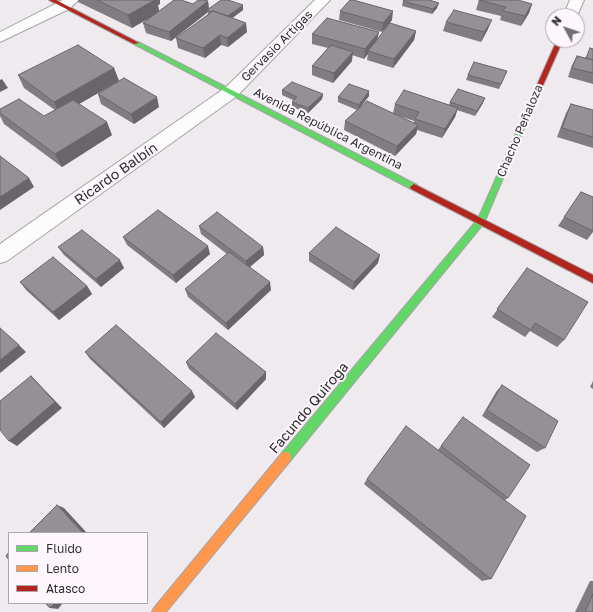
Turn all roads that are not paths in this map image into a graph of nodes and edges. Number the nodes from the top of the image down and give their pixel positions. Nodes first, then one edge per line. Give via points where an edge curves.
1 (323, 0) edge
2 (63, 2) edge
3 (0, 38) edge
4 (557, 48) edge
5 (231, 92) junction
6 (481, 221) junction
7 (0, 255) edge
8 (593, 279) edge
9 (158, 612) edge

1 - 5 street, Gervasio Artigas
2 - 3 street
2 - 5 street, Avenida República Argentina
4 - 6 street, Chacho Peñaloza
5 - 6 street, Avenida República Argentina
5 - 7 street, Ricardo Balbín
6 - 8 street, Avenida República Argentina
6 - 9 street, Facundo Quiroga

